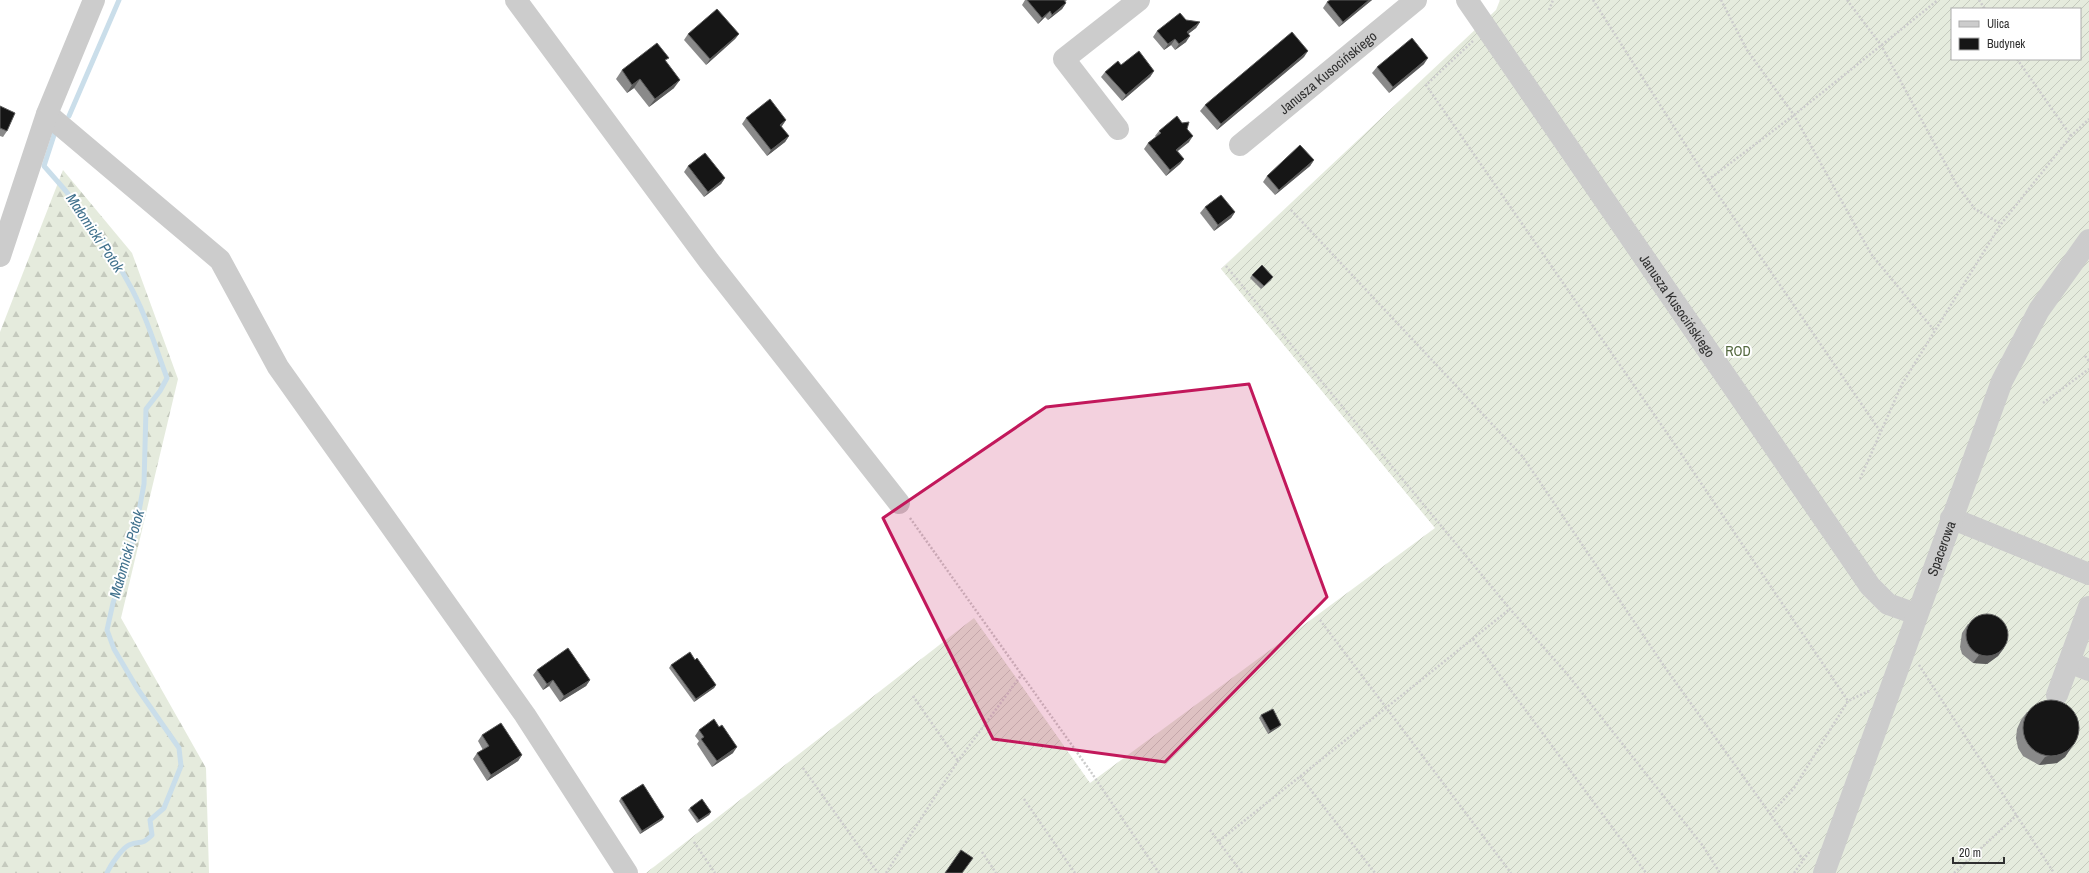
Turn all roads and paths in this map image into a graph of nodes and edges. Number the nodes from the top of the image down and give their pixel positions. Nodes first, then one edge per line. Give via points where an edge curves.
1 (94, 0) edge
2 (516, 0) edge
3 (1139, 0) edge
4 (1416, 0) edge
5 (1467, 0) edge
6 (1553, 0) edge
7 (1593, 0) edge
8 (1721, 0) edge
9 (1847, 0) edge
10 (1938, 0) edge
11 (1549, 10) dead end
12 (1474, 40) dead end
13 (1881, 45) junction
14 (2019, 60) edge
15 (47, 114) junction
16 (1794, 115) junction
17 (2089, 119) edge
18 (1118, 129) dead end
19 (2071, 136) junction
20 (1240, 145) dead end
21 (1708, 180) junction
22 (1291, 210) dead end
23 (2001, 224) junction
24 (2089, 240) edge
25 (0, 256) edge
26 (1226, 266) dead end
27 (1934, 330) junction
28 (2085, 356) dead end
29 (2089, 361) edge
30 (2089, 370) edge
31 (2043, 403) dead end
32 (1880, 431) junction
33 (1860, 479) dead end
34 (899, 503) joint
35 (1951, 518) junction
36 (2089, 574) edge
37 (2089, 606) edge
38 (1510, 609) junction
39 (1916, 614) junction
40 (1320, 620) dead end
41 (1474, 639) junction
42 (1904, 649) junction
43 (2079, 666) edge
44 (1022, 674) junction
45 (2056, 695) dead end
46 (913, 696) dead end
47 (1886, 697) junction
48 (1848, 701) junction
49 (1388, 708) junction
50 (958, 762) junction
51 (803, 768) dead end
52 (1300, 776) junction
53 (1024, 799) dead end
54 (1770, 815) junction
55 (2017, 815) junction
56 (1210, 830) dead end
57 (1219, 841) junction
58 (694, 842) dead end
59 (982, 852) dead end
60 (1804, 862) dead end
61 (627, 873) edge
62 (715, 873) edge
63 (878, 873) edge
64 (886, 873) edge
65 (996, 873) edge
66 (1075, 873) edge
67 (1159, 873) edge
68 (1242, 873) edge
69 (1375, 873) edge
70 (1511, 873) edge
71 (1646, 873) edge
72 (1720, 873) edge
73 (1824, 873) edge
74 (1954, 873) edge
75 (2054, 873) edge

1 - 15 street
2 - 34 street via 709,261
3 - 18 street via 1064,59
4 - 20 street, Janusza Kusocińskiego
5 - 39 street, Janusza Kusocińskiego via 1870,586 1888,604
6 - 11 path
7 - 21 path
8 - 16 path via 1747,50
9 - 13 path
10 - 13 path
12 - 48 path via 1426,85 1676,446
13 - 16 path
13 - 23 path via 1957,186 1975,209
14 - 19 path
15 - 25 street
15 - 61 street via 220,260 278,367 525,715
16 - 21 path
16 - 27 path via 1871,254
17 - 19 path
19 - 23 path
21 - 32 path
22 - 54 path via 1523,457 1664,666
23 - 27 path
24 - 35 street, Spacerowa via 2060,277 2022,339 2002,381
26 - 38 path
27 - 32 path via 1902,384
28 - 29 path
30 - 31 path
32 - 33 path
34 - 44 path
35 - 36 street
35 - 39 street, Spacerowa
37 - 43 street
38 - 41 path
38 - 72 path via 1568,674 1703,846
39 - 42 street, Spacerowa
40 - 49 path
41 - 49 path
41 - 71 path
42 - 47 street, Spacerowa
42 - 55 path via 1912,654
43 - 45 street
44 - 50 path
44 - 67 path
46 - 50 path
47 - 48 path via 1872,690
47 - 73 street, Spacerowa
48 - 54 path via 1794,788
49 - 52 path
49 - 70 path
50 - 64 path
51 - 63 path
52 - 57 path
52 - 69 path
53 - 66 path
54 - 60 path
55 - 74 path
55 - 75 path
56 - 57 path
57 - 68 path
58 - 62 path
59 - 65 path

